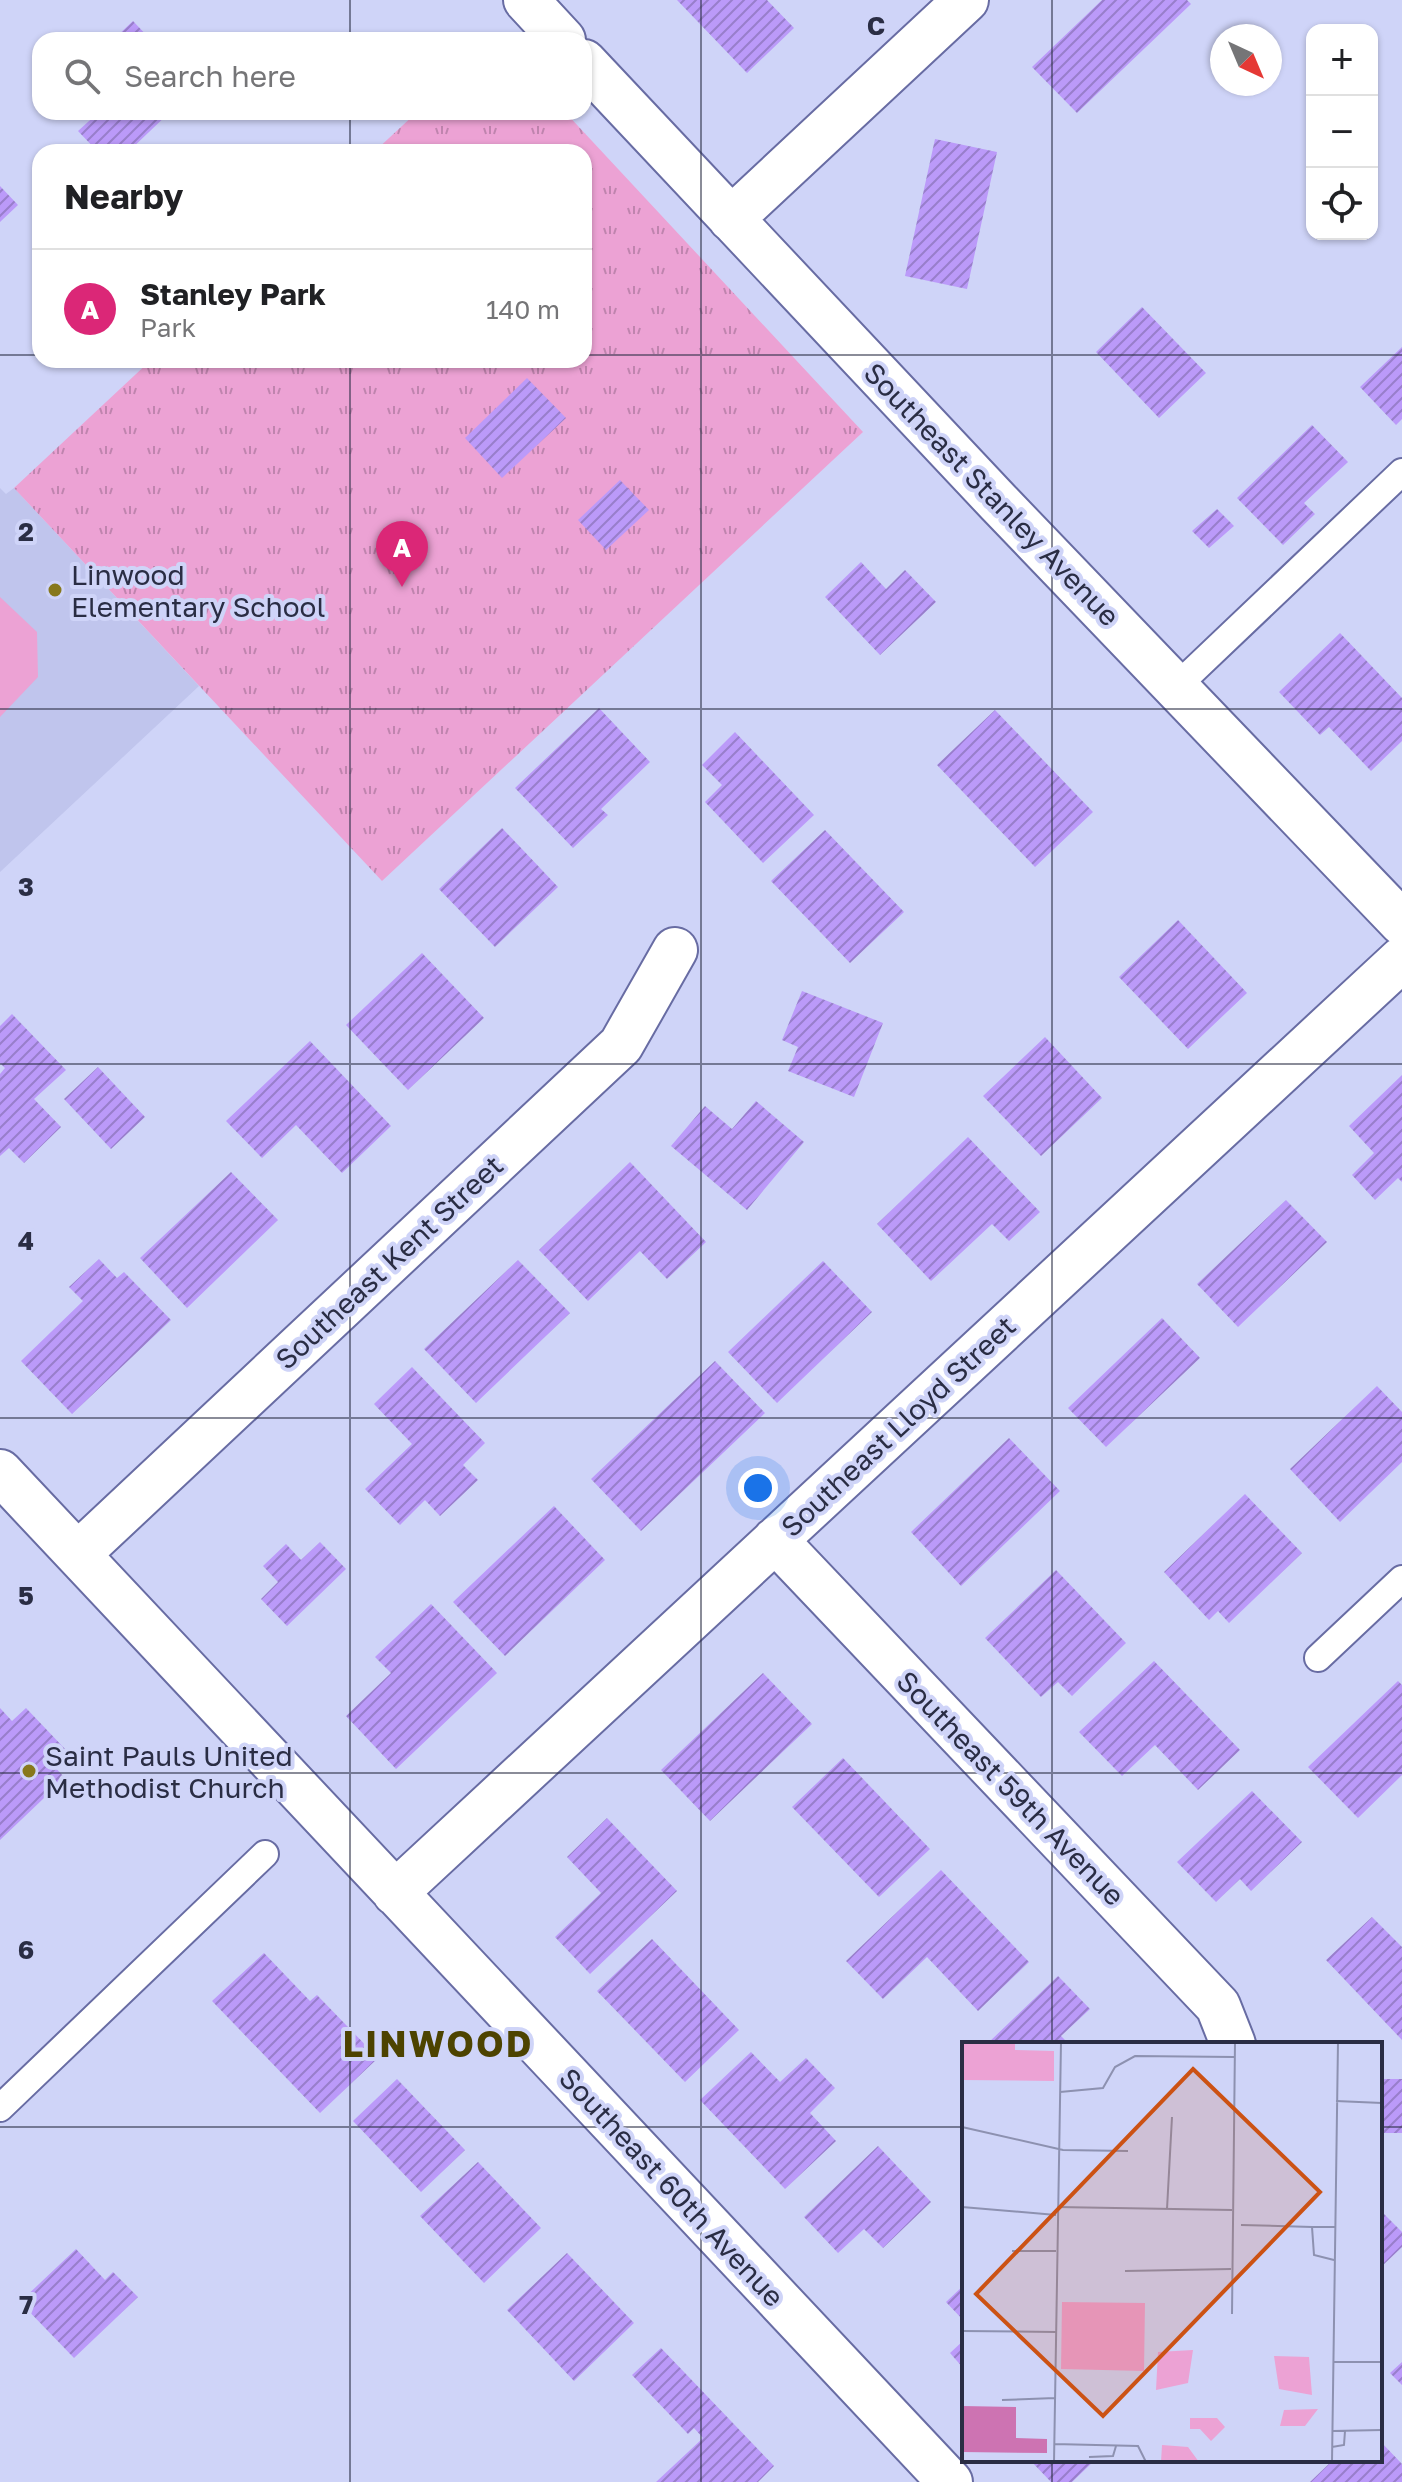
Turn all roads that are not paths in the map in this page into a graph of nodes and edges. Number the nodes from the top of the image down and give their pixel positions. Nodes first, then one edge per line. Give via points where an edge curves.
1 (526, 0) edge
2 (966, 0) edge
3 (556, 32) edge
4 (592, 71) edge
5 (731, 219) junction
6 (1402, 472) edge
7 (1176, 687) junction
8 (1394, 896) edge
9 (675, 950) dead end
10 (1402, 959) edge
11 (0, 1472) edge
12 (775, 1540) junction
13 (78, 1554) junction
14 (1402, 1579) edge
15 (1318, 1658) dead end
16 (265, 1854) dead end
17 (395, 1893) junction
18 (1232, 2042) edge
19 (0, 2108) edge
20 (950, 2482) edge

1 - 3 street
2 - 5 street
4 - 5 street, Southeast Stanley Avenue
5 - 7 street, Southeast Stanley Avenue
6 - 7 lane
7 - 8 street, Southeast Stanley Avenue
9 - 13 street, Southeast Kent Street via 621,1045
10 - 12 street, Southeast Lloyd Street
11 - 13 street, Southeast 60th Avenue
12 - 17 street, Southeast Lloyd Street
12 - 18 street, Southeast 59th Avenue via 1218,2006
13 - 17 street, Southeast 60th Avenue
14 - 15 lane
16 - 19 lane
17 - 20 street, Southeast 60th Avenue

